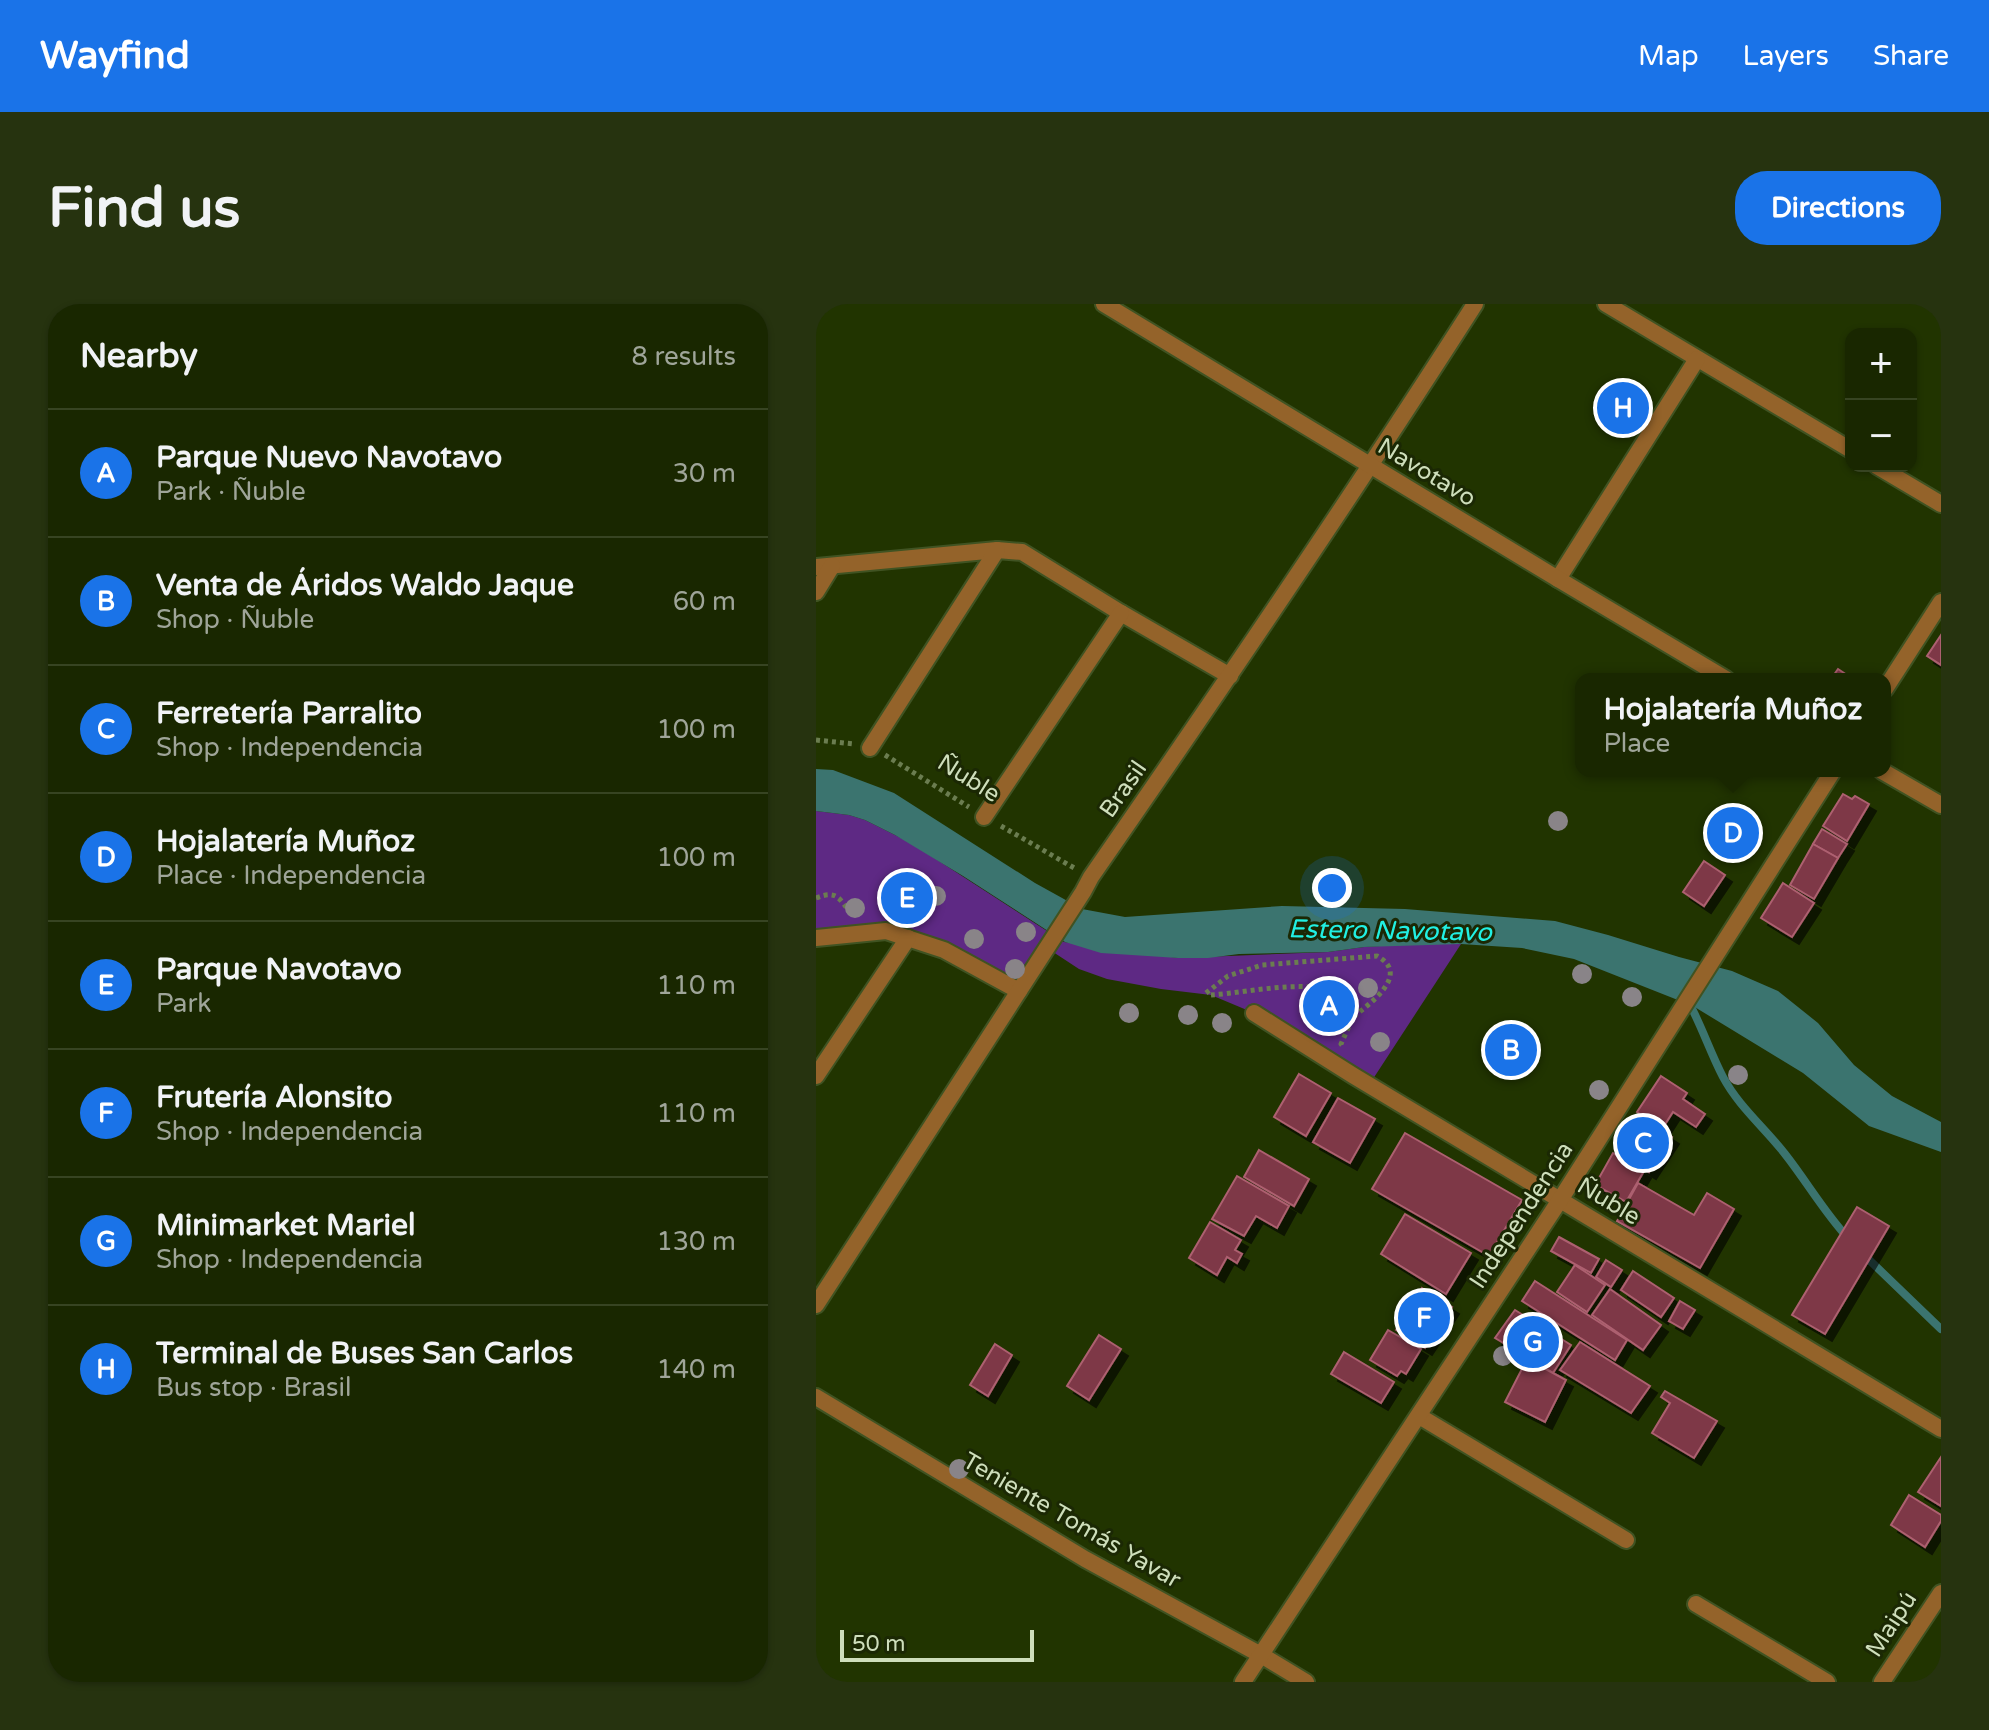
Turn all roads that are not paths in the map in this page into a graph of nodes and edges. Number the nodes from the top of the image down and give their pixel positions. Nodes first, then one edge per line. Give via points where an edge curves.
1 (1104, 304) edge
2 (1475, 304) edge
3 (1606, 304) edge
4 (1697, 359) junction
5 (1845, 446) edge
6 (1372, 466) junction
7 (1887, 472) edge
8 (1941, 504) edge
9 (997, 550) junction
10 (824, 566) edge
11 (1558, 579) junction
12 (816, 592) edge
13 (1941, 602) edge
14 (1121, 613) junction
15 (1716, 673) edge
16 (1230, 676) junction
17 (1891, 680) edge
18 (870, 748) road end
19 (1891, 776) edge
20 (1829, 777) edge
21 (1941, 805) edge
22 (984, 817) road end
23 (816, 938) edge
24 (908, 938) junction
25 (1019, 991) junction
26 (1254, 1013) dead end
27 (816, 1076) edge
28 (1560, 1200) junction
29 (816, 1305) edge
30 (816, 1397) edge
31 (1419, 1416) junction
32 (1941, 1429) edge
33 (1626, 1540) dead end
34 (1941, 1593) edge
35 (1696, 1604) dead end
36 (1261, 1655) junction
37 (1243, 1682) edge
38 (1306, 1682) edge
39 (1827, 1682) edge
40 (1882, 1682) edge

1 - 6 street, Navotavo
2 - 6 street, Brasil
3 - 4 street
4 - 5 street
4 - 11 street
6 - 11 street, Navotavo
6 - 16 street, Brasil
7 - 8 street
9 - 10 street
9 - 14 street via 1022,552
9 - 18 street
10 - 12 street
11 - 15 street, Navotavo
13 - 17 street
14 - 16 street
14 - 22 street
16 - 25 street, Brasil
19 - 21 street
20 - 28 street, Independencia
23 - 24 street via 886,931
24 - 25 street via 944,950
24 - 27 street
25 - 29 street, Brasil
26 - 28 street, Ñuble
28 - 31 street, Independencia
28 - 32 street, Ñuble
30 - 36 street, Teniente Tomás Yavar via 1085,1559
31 - 33 street
31 - 36 street, Independencia
34 - 40 street, Maipú
35 - 39 street
36 - 37 street, Independencia
36 - 38 street, Teniente Tomás Yavar

